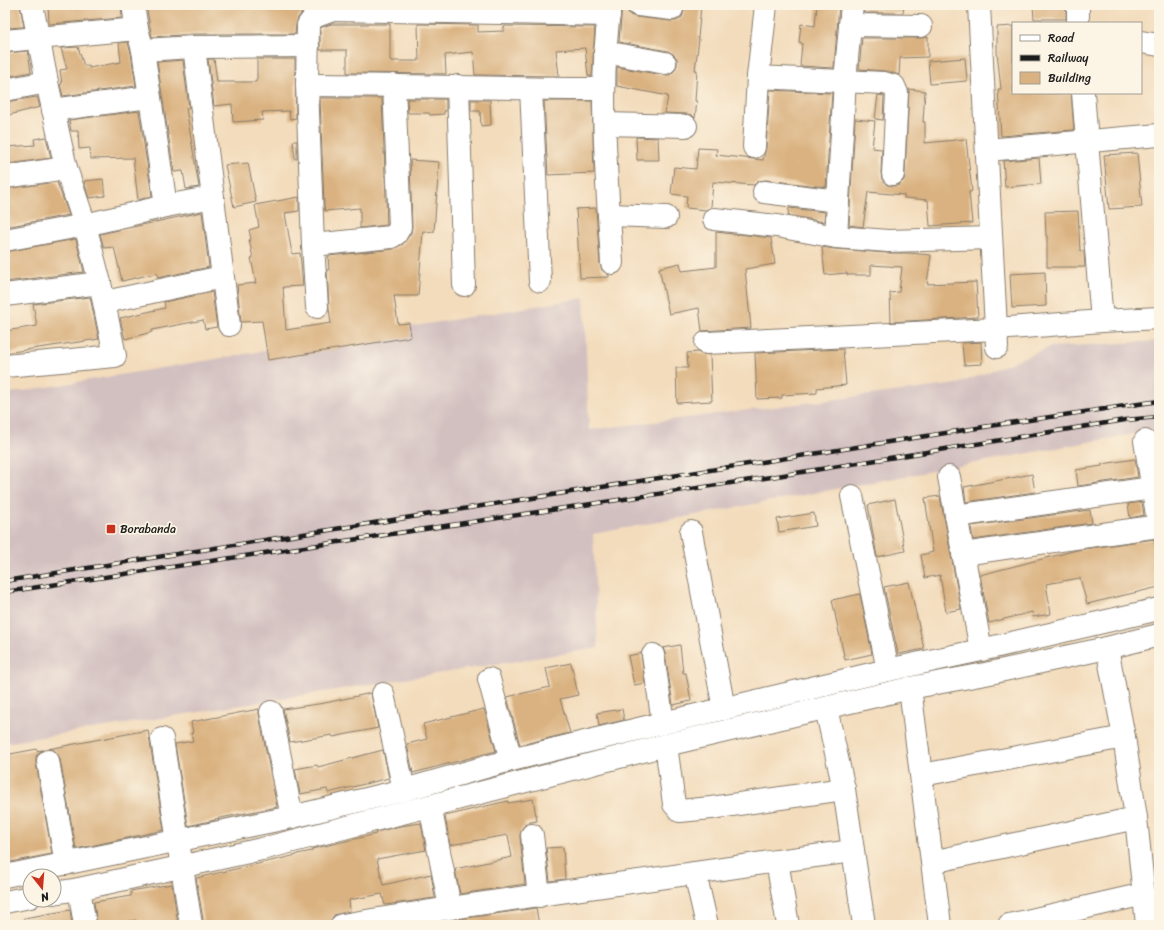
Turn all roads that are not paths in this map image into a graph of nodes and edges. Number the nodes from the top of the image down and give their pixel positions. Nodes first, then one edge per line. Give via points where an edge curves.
1 (32, 5) edge
2 (133, 5) edge
3 (638, 5) edge
4 (766, 5) edge
5 (979, 5) edge
6 (1078, 5) edge
7 (332, 8) edge
8 (404, 8) edge
9 (672, 9) dead end
10 (610, 10) edge
11 (851, 15) edge
12 (1078, 22) edge
13 (922, 26) dead end
14 (137, 29) junction
15 (38, 38) junction
16 (5, 41) edge
17 (1142, 42) edge
18 (1159, 45) edge
19 (308, 46) junction
20 (194, 47) junction
21 (143, 50) junction
22 (605, 52) junction
23 (665, 63) dead end
24 (758, 78) junction
25 (845, 80) junction
26 (47, 82) junction
27 (307, 85) junction
28 (394, 85) junction
29 (458, 86) junction
30 (531, 89) junction
31 (603, 89) junction
32 (5, 90) edge
33 (1082, 94) edge
34 (149, 97) junction
35 (53, 110) junction
36 (605, 124) junction
37 (686, 126) dead end
38 (1159, 135) edge
39 (1086, 141) junction
40 (754, 147) dead end
41 (987, 150) junction
42 (66, 168) junction
43 (892, 174) dead end
44 (5, 177) edge
45 (764, 192) dead end
46 (213, 197) junction
47 (838, 201) junction
48 (166, 206) junction
49 (609, 215) junction
50 (666, 217) dead end
51 (714, 219) dead end
52 (85, 225) junction
53 (836, 237) junction
54 (991, 238) junction
55 (5, 240) edge
56 (313, 245) junction
57 (612, 263) dead end
58 (222, 277) junction
59 (540, 281) dead end
60 (464, 285) dead end
61 (102, 292) junction
62 (5, 295) edge
63 (317, 307) dead end
64 (1159, 318) edge
65 (1102, 321) junction
66 (229, 325) dead end
67 (996, 338) junction
68 (706, 343) dead end
69 (5, 366) edge
70 (1146, 441) dead end
71 (949, 477) dead end
72 (1156, 488) edge
73 (852, 496) dead end
74 (956, 516) junction
75 (1159, 526) edge
76 (692, 532) dead end
77 (963, 554) junction
78 (1159, 609) edge
79 (1159, 635) edge
80 (1107, 648) junction
81 (981, 650) junction
82 (652, 656) dead end
83 (888, 670) junction
84 (489, 679) dead end
85 (910, 688) junction
86 (382, 694) dead end
87 (826, 708) junction
88 (724, 709) junction
89 (271, 712) dead end
90 (662, 723) junction
91 (1124, 737) junction
92 (162, 740) dead end
93 (666, 745) junction
94 (511, 760) junction
95 (48, 761) dead end
96 (922, 775) junction
97 (844, 789) junction
98 (404, 790) junction
99 (430, 806) junction
100 (292, 816) junction
101 (1136, 818) junction
102 (532, 835) dead end
103 (178, 841) junction
104 (853, 851) junction
105 (777, 861) junction
106 (932, 862) junction
107 (66, 864) junction
108 (182, 868) junction
109 (695, 873) junction
110 (5, 876) edge
111 (79, 889) junction
112 (62, 892) edge
113 (1144, 894) junction
114 (539, 896) junction
115 (22, 899) edge
116 (5, 902) edge
117 (450, 907) junction
118 (1048, 921) edge
119 (85, 925) edge
120 (191, 925) edge
121 (342, 925) edge
122 (707, 925) edge
123 (788, 925) edge
124 (864, 925) edge
125 (940, 925) edge
126 (1009, 925) edge
127 (1147, 925) edge

1 - 15 street
2 - 14 street
3 - 9 street
4 - 24 street
5 - 41 street
6 - 12 street
7 - 8 street
7 - 19 street via 314,17 308,25
8 - 10 street
10 - 22 street
11 - 13 street
11 - 25 street
14 - 15 street
14 - 21 street
15 - 16 street
15 - 26 street
17 - 18 street
19 - 20 street
19 - 27 street
20 - 21 street
20 - 46 street
21 - 34 street
22 - 23 street
22 - 31 street
24 - 25 street
24 - 40 street
25 - 43 street via 894,86 897,93
25 - 47 street
26 - 32 street
26 - 35 street
27 - 28 street
27 - 56 street
28 - 29 street
28 - 56 street via 400,227 392,237
29 - 30 street
29 - 60 street
30 - 31 street
30 - 59 street
31 - 36 street
33 - 39 street
34 - 35 street
34 - 48 street
35 - 42 street
36 - 37 street
36 - 49 street
38 - 39 street
39 - 41 street
39 - 65 street
41 - 54 street
42 - 44 street
42 - 52 street
45 - 47 street
46 - 48 street
46 - 58 street
47 - 53 street
48 - 52 street
49 - 50 street
49 - 57 street
51 - 53 street via 777,226
52 - 55 street
52 - 61 street
53 - 54 street via 888,241
54 - 67 street
56 - 63 street
58 - 61 street
58 - 66 street
61 - 62 street
61 - 69 street via 115,356
64 - 65 street
65 - 67 street
67 - 68 street
70 - 72 street
71 - 74 street
72 - 74 street
72 - 75 street
73 - 83 street
74 - 77 street
75 - 77 street
76 - 88 street
77 - 81 street
78 - 81 street
79 - 80 street
80 - 85 street
80 - 91 street
81 - 83 street
82 - 90 street
83 - 88 street
84 - 94 street
85 - 87 street
85 - 96 street
86 - 98 street
87 - 93 street
87 - 97 street
88 - 90 street
89 - 100 street
90 - 94 street
91 - 96 street
91 - 101 street
92 - 103 street
93 - 97 street via 674,804 680,811
93 - 99 street
94 - 98 street
95 - 107 street
96 - 106 street
97 - 104 street
98 - 100 street
99 - 108 street
99 - 117 street
100 - 103 street
101 - 106 street
101 - 113 street
102 - 114 street
103 - 107 street
103 - 108 street
104 - 105 street
104 - 124 street
105 - 109 street
105 - 123 street
106 - 125 street
107 - 110 street
108 - 111 street
108 - 120 street
109 - 114 street
109 - 122 street
111 - 112 street
111 - 119 street
113 - 118 street
113 - 127 street
114 - 117 street
115 - 116 street
117 - 121 street
118 - 126 street

